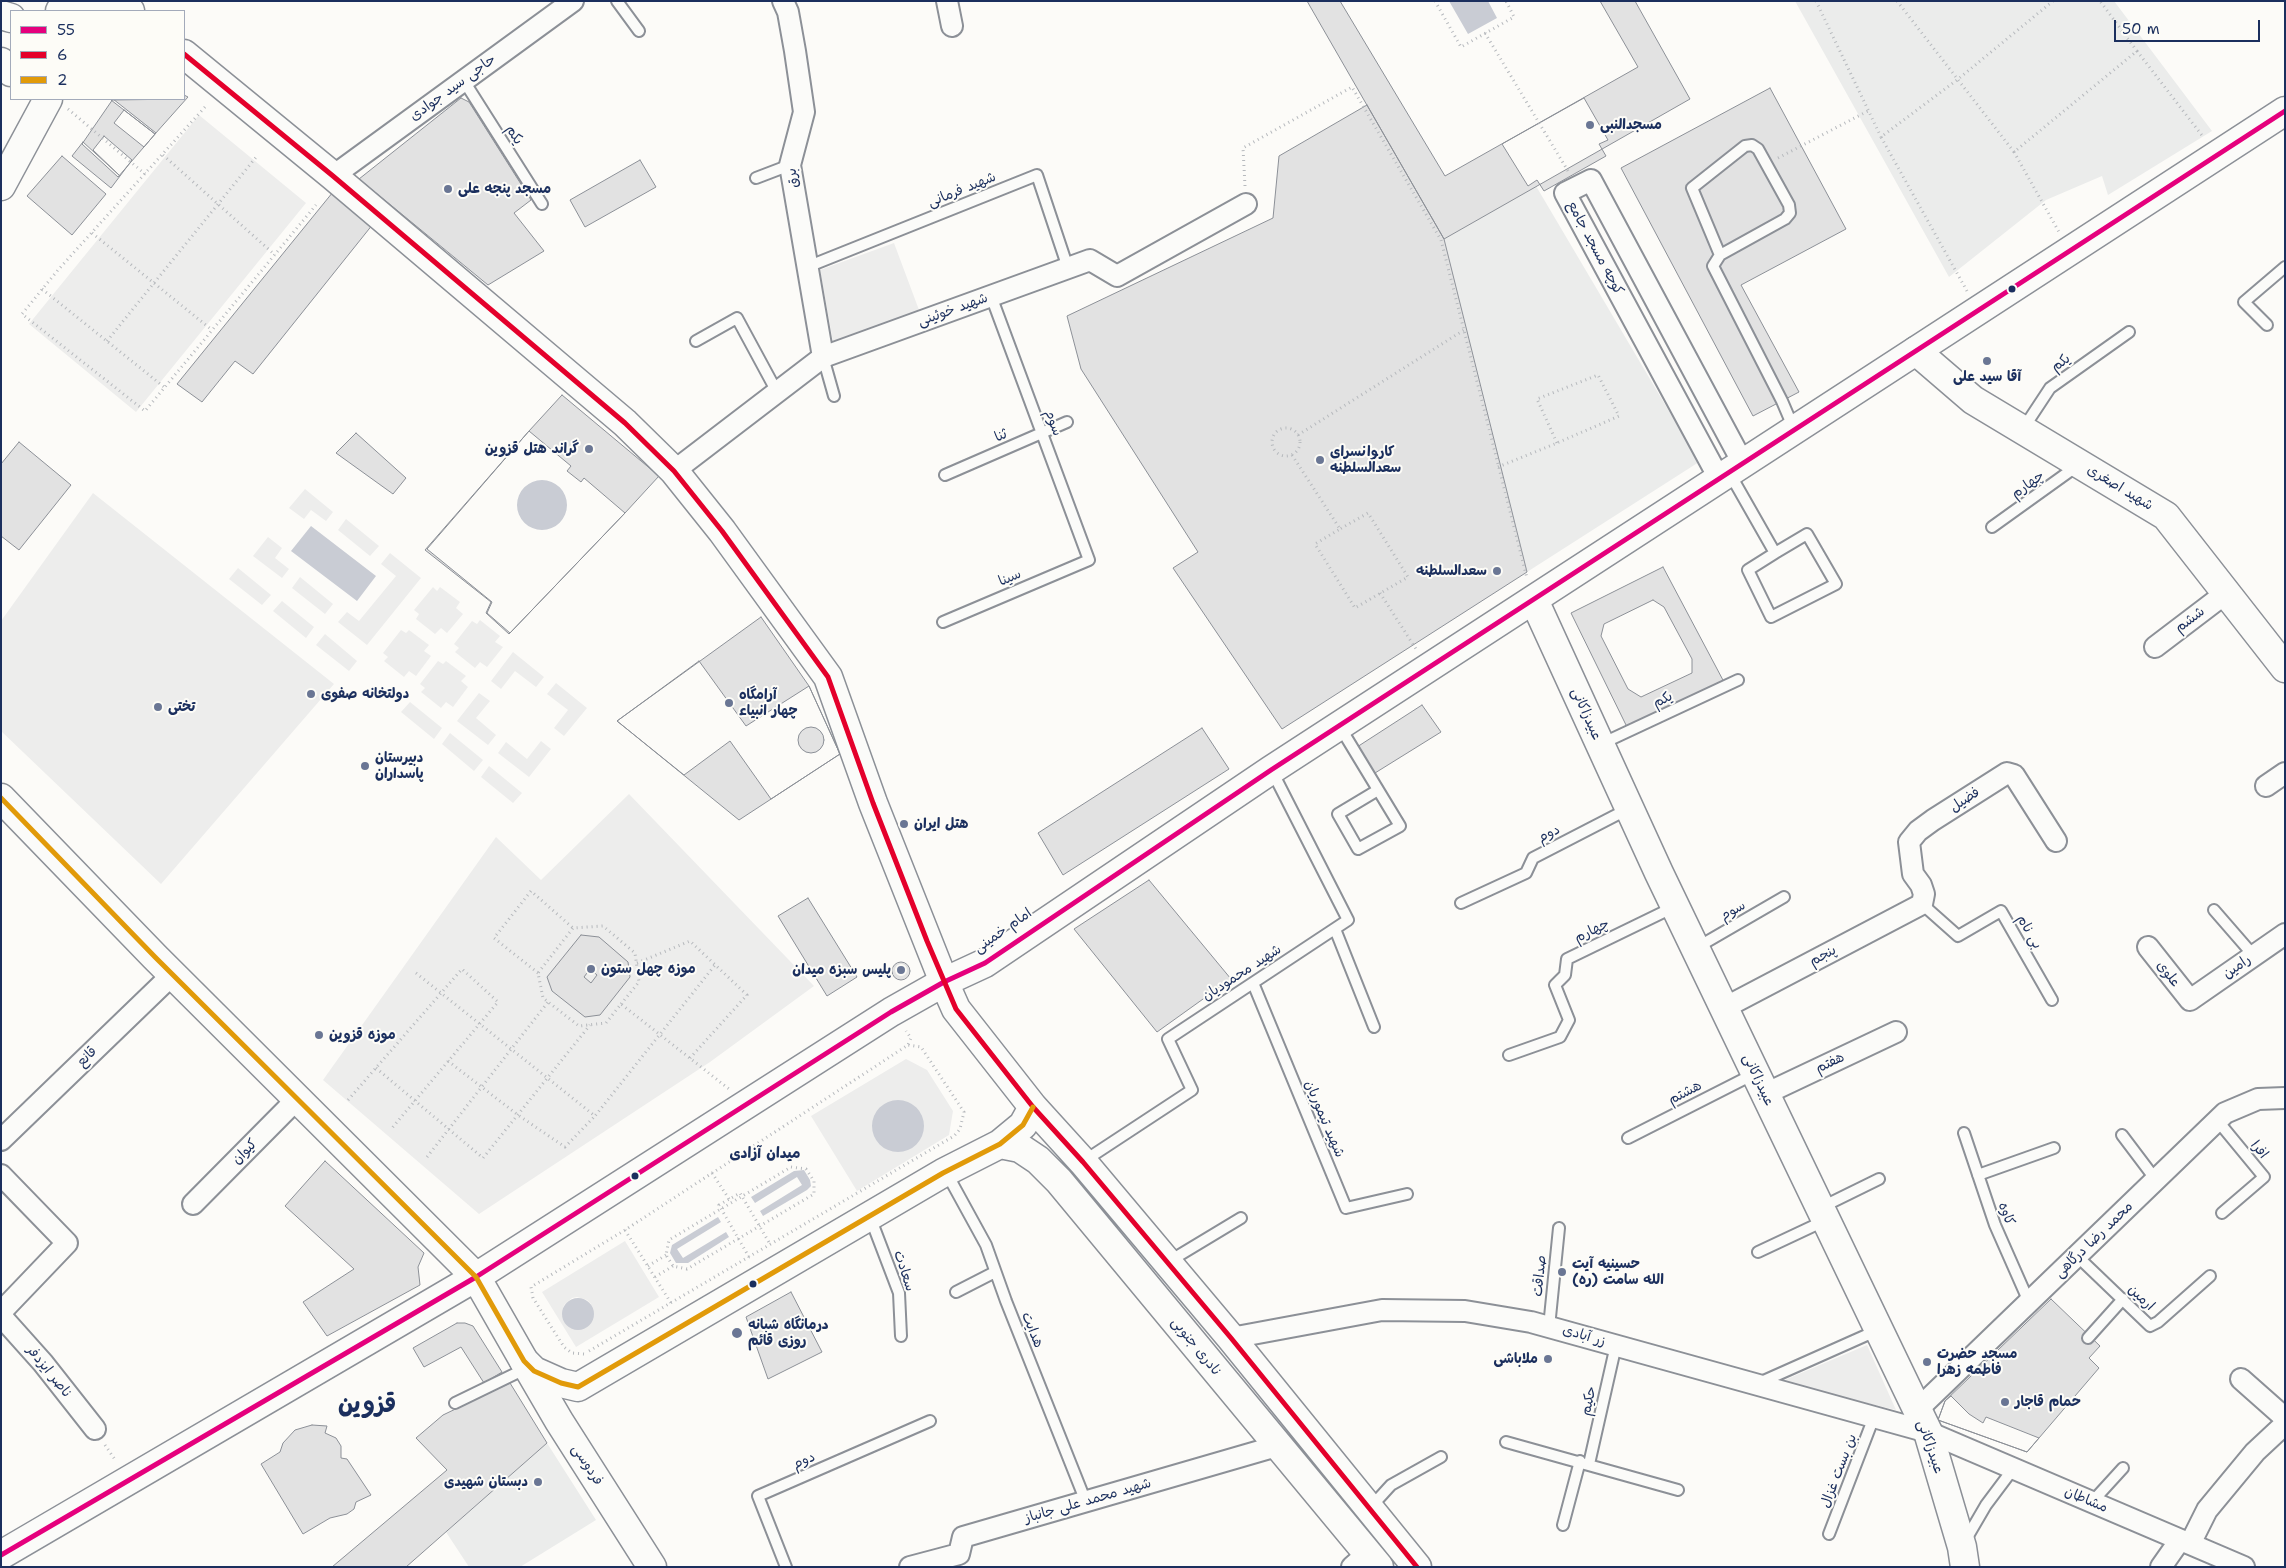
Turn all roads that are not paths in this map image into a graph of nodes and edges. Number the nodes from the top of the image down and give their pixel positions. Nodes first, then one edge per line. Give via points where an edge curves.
1 (617, 1) edge
2 (783, 1) edge
3 (947, 1) edge
4 (569, 2) edge
5 (98, 8) edge
6 (128, 10) edge
7 (952, 26) dead end
8 (639, 31) dead end
9 (185, 55) edge
10 (1, 62) edge
11 (10, 71) edge
12 (464, 81) junction
13 (2285, 99) edge
14 (56, 102) edge
15 (32, 110) edge
16 (2285, 111) edge
17 (790, 165) junction
18 (333, 176) junction
19 (756, 178) dead end
20 (1, 186) edge
21 (542, 204) dead end
22 (1246, 204) road end
23 (1720, 255) junction
24 (807, 267) junction
25 (2285, 267) edge
26 (1068, 268) junction
27 (991, 296) junction
28 (2267, 325) dead end
29 (2129, 332) dead end
30 (696, 341) dead end
31 (1916, 352) junction
32 (822, 357) junction
33 (777, 392) junction
34 (834, 396) dead end
35 (1068, 422) dead end
36 (1792, 425) junction
37 (2023, 430) junction
38 (1041, 432) junction
39 (2080, 464) junction
40 (1727, 465) junction
41 (674, 471) junction
42 (945, 475) dead end
43 (1992, 527) dead end
44 (1775, 554) junction
45 (1089, 560) joint
46 (2226, 593) junction
47 (1532, 594) junction
48 (943, 622) dead end
49 (2155, 647) dead end
50 (2285, 668) edge
51 (1738, 680) dead end
52 (1339, 726) junction
53 (1600, 744) junction
54 (1271, 770) junction
55 (2285, 773) edge
56 (2266, 786) dead end
57 (1378, 790) junction
58 (1, 798) edge
59 (1629, 808) junction
60 (2056, 841) dead end
61 (1784, 897) dead end
62 (1461, 903) dead end
63 (1922, 904) junction
64 (1675, 906) junction
65 (2214, 910) dead end
66 (1335, 929) junction
67 (2285, 934) edge
68 (2148, 947) dead end
69 (1695, 948) junction
70 (2254, 956) junction
71 (173, 974) junction
72 (944, 982) junction
73 (1253, 983) junction
74 (2052, 1000) dead end
75 (2190, 1000) joint
76 (1724, 1008) junction
77 (1374, 1027) dead end
78 (1896, 1032) dead end
79 (1509, 1055) dead end
80 (1760, 1084) junction
81 (2285, 1098) edge
82 (297, 1099) junction
83 (1040, 1115) junction
84 (2217, 1120) junction
85 (1964, 1132) dead end
86 (2122, 1135) dead end
87 (1628, 1138) dead end
88 (1, 1140) edge
89 (1013, 1148) junction
90 (2054, 1148) dead end
91 (1083, 1162) junction
92 (946, 1171) junction
93 (1978, 1175) junction
94 (1879, 1179) dead end
95 (2156, 1180) junction
96 (4, 1184) edge
97 (1407, 1194) dead end
98 (193, 1204) dead end
99 (2222, 1213) dead end
100 (1822, 1214) junction
101 (870, 1216) junction
102 (1241, 1218) dead end
103 (1559, 1228) dead end
104 (1758, 1252) dead end
105 (2077, 1256) junction
106 (1167, 1262) junction
107 (995, 1272) junction
108 (2210, 1276) dead end
109 (476, 1277) junction
110 (956, 1292) dead end
111 (2123, 1299) junction
112 (2029, 1302) junction
113 (1, 1314) edge
114 (1549, 1327) junction
115 (1878, 1330) junction
116 (901, 1336) dead end
117 (1232, 1338) junction
118 (2088, 1338) dead end
119 (1616, 1345) junction
120 (526, 1365) junction
121 (2241, 1379) dead end
122 (1755, 1384) junction
123 (455, 1403) dead end
124 (1874, 1418) junction
125 (2285, 1418) edge
126 (930, 1421) dead end
127 (1922, 1421) junction
128 (2285, 1424) edge
129 (95, 1429) road end
130 (1506, 1442) dead end
131 (1277, 1446) junction
132 (1441, 1457) dead end
133 (1584, 1463) junction
134 (2123, 1468) dead end
135 (2013, 1469) junction
136 (1678, 1490) dead end
137 (1086, 1502) junction
138 (2092, 1502) junction
139 (1370, 1509) junction
140 (1563, 1525) dead end
141 (1829, 1534) dead end
142 (2185, 1542) junction
143 (1, 1555) edge
144 (1963, 1557) edge
145 (1366, 1562) edge
146 (912, 1566) edge
147 (652, 1567) edge
148 (786, 1567) edge
149 (1416, 1567) edge
150 (2161, 1567) edge
151 (2244, 1567) edge

1 - 8 lane
2 - 17 street, برق via 788,12 804,112
3 - 7 street
4 - 12 street, حاجی سید جوادی
5 - 6 main road
9 - 18 main road
10 - 11 main road
12 - 18 street, حاجی سید جوادی
12 - 21 lane, یکم
13 - 36 main road, امام خمینی
14 - 15 main road
15 - 20 main road
16 - 31 main road, امام خمینی
17 - 19 lane
17 - 24 street, برق
18 - 41 main road via 625,423
22 - 26 street, شهید خوئینی via 1117,276 1090,260
23 - 23 lane via 1692,188 1745,146 1752,145 1758,149 1789,205 1790,213
23 - 36 lane via 1713,266
24 - 26 lane, شهید فرمانی via 1037,175
24 - 32 street, برق
25 - 28 lane via 2244,302
26 - 27 street, شهید خوئینی
27 - 32 street, شهید خوئینی
27 - 38 lane, سوم
29 - 37 lane, یکم via 2050,388
30 - 33 lane via 737,318
31 - 36 main road, امام خمینی
31 - 37 main road, شهید اصغری via 1973,400
32 - 33 street, شهید خوئینی
32 - 34 lane
33 - 41 street, شهید خوئینی
35 - 38 lane, ثنا
36 - 40 main road, امام خمینی
37 - 39 main road, شهید اصغری
38 - 42 lane, ثنا
38 - 45 lane, سوم
39 - 43 lane, چهارم
39 - 46 main road, شهید اصغری via 2166,516
40 - 40 street, کوچه مسجد جامع via 1591,180 1577,187 1566,194
40 - 44 lane
40 - 47 main road, امام خمینی
41 - 72 main road via 722,531 828,677
44 - 44 lane via 1807,534 1836,584 1771,617 1748,570
45 - 48 lane, سینا
46 - 49 street, ششم
46 - 50 main road, شهید اصغری
47 - 52 main road, امام خمینی
47 - 53 main road, عبیدزاکانی
47 - 72 main road, امام خمینی via 1422,658 976,947
51 - 53 lane, یکم
52 - 54 main road, امام خمینی
52 - 57 lane
53 - 59 main road, عبیدزاکانی
54 - 66 lane, شهید محمودیان via 1348,920
54 - 72 main road, امام خمینی via 985,963
55 - 56 street
57 - 57 lane via 1400,826 1358,850 1338,814
58 - 71 main road
59 - 62 lane, دوم via 1533,858 1526,872
59 - 64 main road, عبیدزاکانی
60 - 63 street, فضیل via 2014,775 2007,773 1933,820 1909,842 1913,874 1924,894
61 - 69 lane, سوم
63 - 74 lane, بی نام via 1958,936 2001,911
63 - 76 street, پنجم
64 - 69 main road, عبیدزاکانی
64 - 79 lane, چهارم via 1567,959 1565,975 1555,984 1569,1020 1560,1037
65 - 70 lane
66 - 73 lane, شهید محمودیان
66 - 77 lane
67 - 70 street, رامین
68 - 75 street, علوی
69 - 76 main road, عبیدزاکانی
70 - 75 street, رامین
71 - 82 main road
71 - 88 street, قانع
72 - 83 main road via 956,1009
72 - 109 main road
73 - 91 lane, شهید محمودیان via 1168,1039 1192,1090
73 - 97 lane, شهید تیموریان via 1346,1208
76 - 80 main road, عبیدزاکانی
78 - 80 street, هفتم
80 - 87 lane, هشتم
80 - 100 main road, عبیدزاکانی
81 - 84 street, محمد رضا درگاهی via 2258,1099 2225,1112
82 - 98 street, کیوان
82 - 109 main road
83 - 89 main road via 1023,1125
83 - 91 main road
84 - 95 street, محمد رضا درگاهی
84 - 99 lane, افرا via 2264,1178
85 - 93 lane, کاوه
86 - 95 lane
89 - 92 main road
89 - 131 main road, نادری جنوبی via 1038,1160 1059,1181
90 - 93 lane
91 - 106 main road
92 - 101 main road
92 - 107 lane, هدایت via 986,1244
93 - 112 lane, کاوه via 1995,1225
94 - 100 lane
95 - 105 street, محمد رضا درگاهی
96 - 113 street, ناصر ایزدفر via 67,1244
100 - 104 lane
100 - 115 main road, عبیدزاکانی
101 - 116 lane, سعادت via 899,1292
101 - 120 main road via 578,1387 546,1377
102 - 106 lane
103 - 114 lane, صداقت
105 - 111 lane, ارمین
105 - 112 street, محمد رضا درگاهی
106 - 117 main road
107 - 110 lane
107 - 137 lane, هدایت
108 - 111 lane, ارمین via 2150,1326
109 - 120 main road
109 - 143 main road
111 - 118 lane
112 - 127 street, محمد رضا درگاهی
113 - 129 street, ناصر ایزدفر
114 - 117 street, زر آبادی via 1465,1311 1382,1310
114 - 119 street, زر آبادی
115 - 122 lane
115 - 127 main road, عبیدزاکانی
117 - 139 main road
119 - 122 street, زر آبادی
119 - 133 lane, حکیم
120 - 123 lane
120 - 147 main road, فردوسی
121 - 125 street
122 - 124 street, زر آبادی
124 - 127 street, زر آبادی
124 - 141 lane, بن بست غزال
126 - 148 lane, دوم via 758,1496
127 - 135 street, مشاطان
127 - 144 main road, عبیدزاکانی
128 - 142 street via 2255,1452
130 - 133 lane
131 - 137 street, شهید محمد علی جانباز
131 - 145 main road, نادری جنوبی
132 - 139 lane via 1391,1486
133 - 136 lane
133 - 140 lane, حکیم
134 - 138 lane
135 - 138 street, مشاطان
135 - 144 lane via 1986,1505
137 - 146 street, شهید محمد علی جانباز via 963,1538 959,1554
138 - 142 street, مشاطان
139 - 149 main road
142 - 150 street
142 - 151 street, مشاطان

